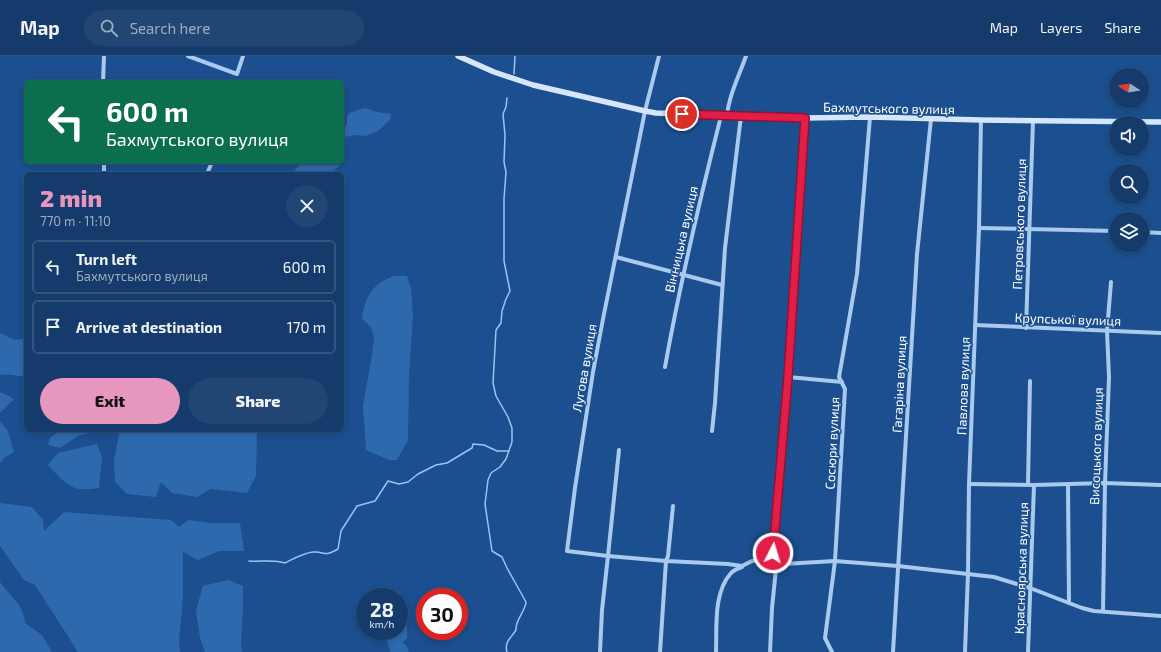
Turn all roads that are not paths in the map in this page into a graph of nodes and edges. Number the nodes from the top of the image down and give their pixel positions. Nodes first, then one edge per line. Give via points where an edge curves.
1 (104, 56) edge
2 (188, 56) edge
3 (243, 56) edge
4 (458, 56) edge
5 (659, 56) edge
6 (746, 56) edge
7 (102, 80) edge
8 (645, 111) junction
9 (724, 116) junction
10 (741, 116) junction
11 (870, 117) junction
12 (805, 118) junction
13 (931, 119) junction
14 (981, 120) junction
15 (1033, 120) junction
16 (1161, 122) edge
17 (979, 228) junction
18 (1029, 228) junction
19 (1109, 231) edge
20 (1149, 232) edge
21 (1161, 232) edge
22 (616, 257) junction
23 (683, 274) junction
24 (1110, 282) dead end
25 (722, 285) junction
26 (975, 325) junction
27 (1026, 328) junction
28 (1107, 331) junction
29 (1161, 333) edge
30 (665, 367) dead end
31 (788, 377) junction
32 (1030, 381) dead end
33 (842, 382) junction
34 (712, 431) dead end
35 (619, 450) dead end
36 (1104, 483) junction
37 (969, 484) junction
38 (1028, 484) junction
39 (1068, 484) junction
40 (1034, 485) junction
41 (1161, 485) edge
42 (673, 506) dead end
43 (608, 556) junction
44 (777, 559) junction
45 (666, 561) junction
46 (835, 561) junction
47 (742, 566) junction
48 (898, 566) junction
49 (968, 573) junction
50 (1030, 588) junction
51 (1069, 603) junction
52 (1103, 612) junction
53 (1161, 616) edge
54 (600, 652) edge
55 (660, 652) edge
56 (716, 652) edge
57 (770, 652) edge
58 (832, 652) edge
59 (893, 652) edge
60 (965, 652) edge
61 (1028, 652) edge

1 - 7 street
2 - 3 street via 237,74
4 - 8 main road, Бахмутського вулиця via 533,85
5 - 8 street, Лугова вулиця
6 - 9 street, Вінницька вулиця
8 - 9 main road, Бахмутського вулиця
8 - 22 street, Лугова вулиця
9 - 10 main road, Бахмутського вулиця
9 - 23 street, Вінницька вулиця via 696,212
10 - 12 main road, Бахмутського вулиця
10 - 25 street
11 - 12 main road, Бахмутського вулиця
11 - 13 main road, Бахмутського вулиця
11 - 33 street, Сосюри вулиця via 857,274 839,377
12 - 31 street
13 - 14 main road, Бахмутського вулиця
13 - 48 street, Гагаріна вулиця via 917,254
14 - 15 main road, Бахмутського вулиця
14 - 17 street, Павлова вулиця
15 - 16 main road, Бахмутського вулиця
15 - 18 street, Петровського вулиця
17 - 18 street
17 - 26 street, Павлова вулиця
18 - 19 street
18 - 27 street, Петровського вулиця
20 - 21 street
22 - 23 street
22 - 43 street, Лугова вулиця via 593,372 567,551
23 - 25 street
23 - 30 street, Вінницька вулиця
24 - 28 street, Висоцького вулиця
25 - 34 street
26 - 27 street, Крупської вулиця
26 - 37 street, Павлова вулиця
27 - 28 street, Крупської вулиця
28 - 29 street, Крупської вулиця
28 - 36 street, Висоцького вулиця via 1109,377
31 - 33 street
31 - 44 street via 773,553
32 - 38 street, Красноярська вулиця
33 - 46 street, Сосюри вулиця via 845,389
35 - 43 street
36 - 39 street
36 - 41 street
36 - 52 street, Висоцького вулиця
37 - 38 street
37 - 49 street, Павлова вулиця
38 - 40 street
39 - 40 street
39 - 51 street
40 - 50 street, Красноярська вулиця
42 - 45 street
43 - 45 street
43 - 54 street
44 - 46 street via 783,564
44 - 47 street via 752,561
44 - 57 street
45 - 47 street
45 - 55 street
46 - 48 street
46 - 58 street, Сосюри вулиця via 825,638
47 - 56 street via 732,572 722,588 718,605
48 - 49 street
48 - 59 street, Гагаріна вулиця
49 - 50 street via 994,577
49 - 60 street, Павлова вулиця
50 - 51 street
50 - 61 street, Красноярська вулиця
51 - 52 street
52 - 53 street

